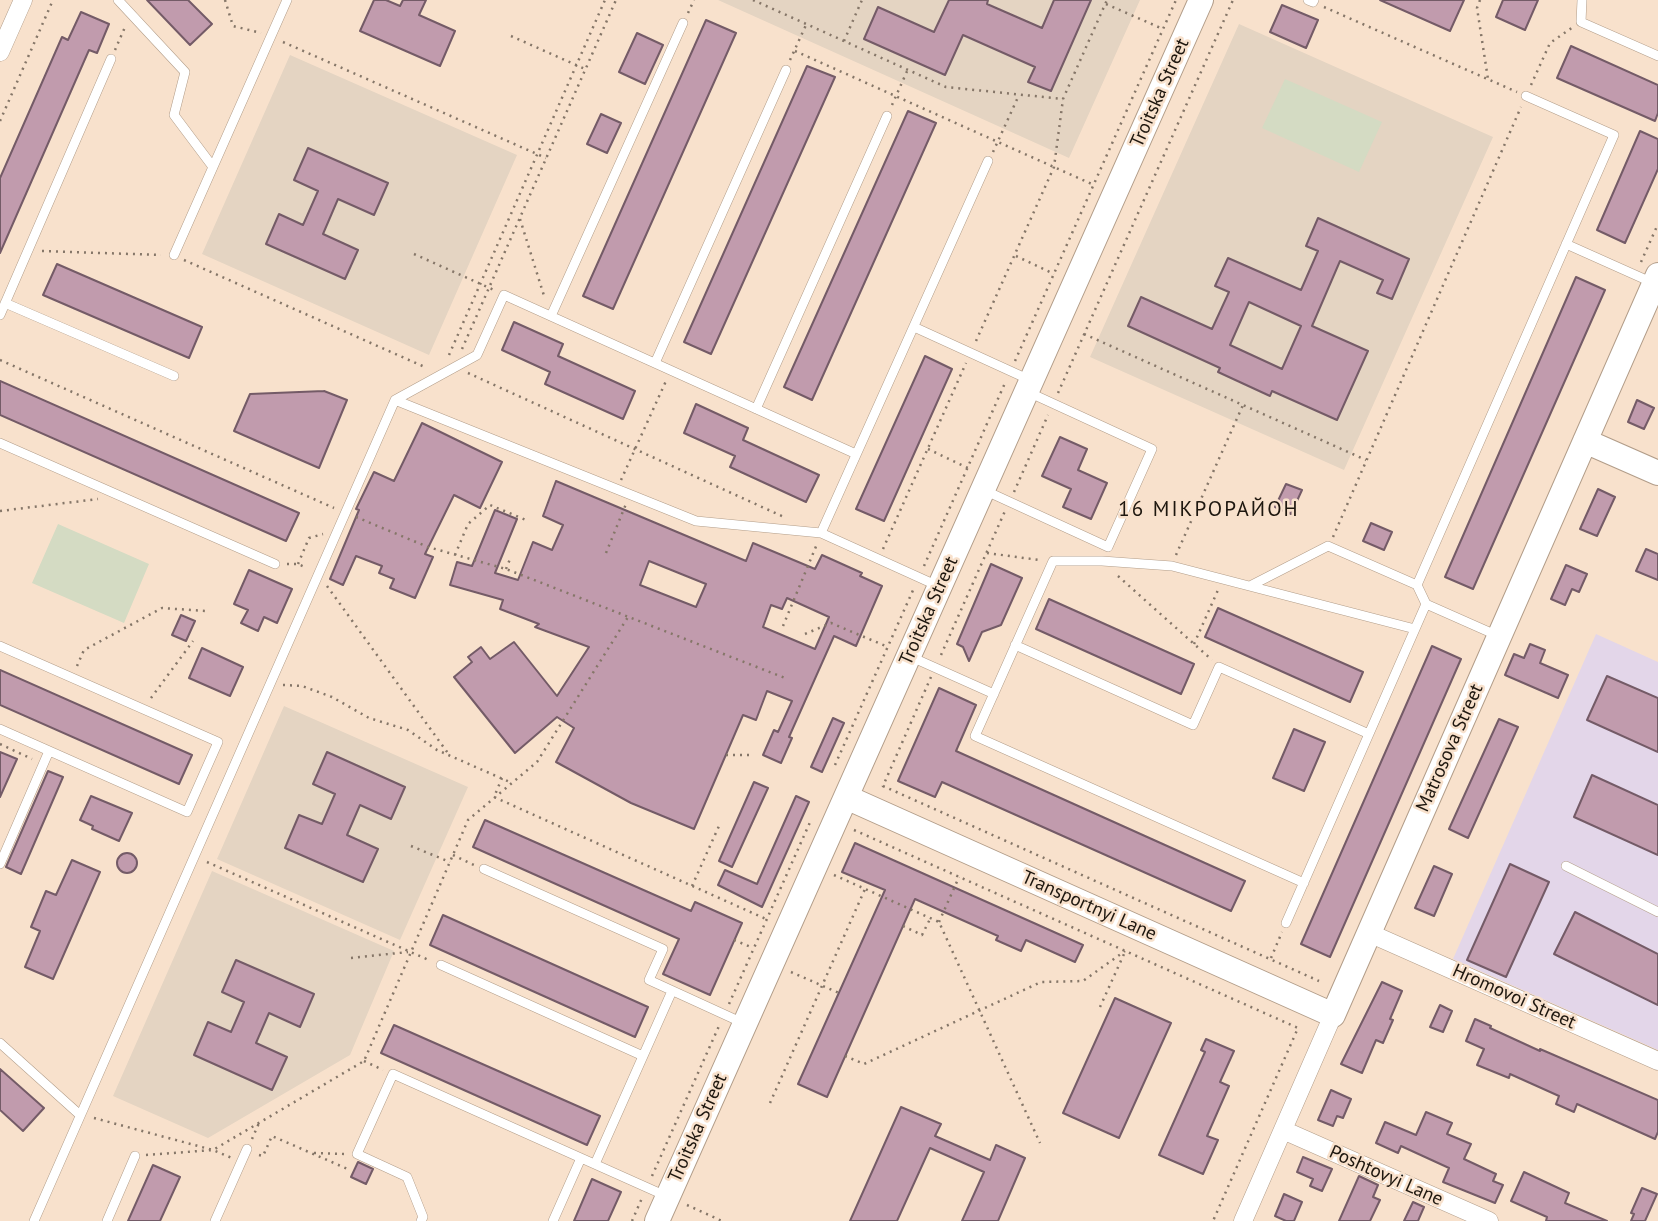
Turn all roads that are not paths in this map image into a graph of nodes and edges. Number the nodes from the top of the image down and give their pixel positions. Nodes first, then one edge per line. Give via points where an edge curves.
1 (23, 0) edge
2 (118, 0) edge
3 (286, 0) edge
4 (1201, 0) edge
5 (1582, 0) edge
6 (683, 23) dead end
7 (0, 52) edge
8 (1658, 56) edge
9 (111, 59) road end
10 (786, 70) road end
11 (1526, 96) road end
12 (887, 116) road end
13 (988, 161) road end
14 (213, 167) junction
15 (1566, 244) junction
16 (174, 255) road end
17 (1655, 288) edge
18 (5, 303) junction
19 (0, 315) edge
20 (551, 316) junction
21 (914, 327) junction
22 (655, 363) junction
23 (174, 376) dead end
24 (1023, 381) junction
25 (395, 400) junction
26 (756, 409) junction
27 (1585, 441) junction
28 (0, 443) edge
29 (856, 454) junction
30 (1658, 473) edge
31 (983, 490) junction
32 (821, 533) junction
33 (275, 564) dead end
34 (929, 582) junction
35 (1417, 585) junction
36 (1250, 586) junction
37 (1426, 604) junction
38 (1415, 629) junction
39 (1500, 636) junction
40 (1015, 645) junction
41 (0, 646) edge
42 (898, 652) junction
43 (994, 694) junction
44 (0, 729) edge
45 (1369, 734) junction
46 (49, 751) junction
47 (846, 797) junction
48 (0, 864) edge
49 (1566, 866) dead end
50 (484, 869) road end
51 (1304, 883) junction
52 (1658, 912) edge
53 (1286, 923) road end
54 (1369, 933) junction
55 (441, 965) road end
56 (672, 991) junction
57 (1333, 1015) junction
58 (734, 1019) junction
59 (0, 1043) edge
60 (643, 1056) junction
61 (1658, 1060) edge
62 (80, 1115) junction
63 (1283, 1130) junction
64 (247, 1150) road end
65 (135, 1156) road end
66 (581, 1158) junction
67 (595, 1164) junction
68 (667, 1197) junction
69 (34, 1221) edge
70 (107, 1221) edge
71 (215, 1221) edge
72 (421, 1221) edge
73 (553, 1221) edge
74 (657, 1221) edge
75 (1243, 1221) edge
76 (1489, 1221) edge

1 - 7 street
2 - 14 lane via 185,72 174,115
3 - 14 lane
4 - 24 street, Troitska Street
5 - 8 lane via 1581,22
6 - 20 lane
9 - 18 lane
10 - 22 lane
11 - 15 lane via 1614,135
12 - 26 lane
13 - 21 lane
14 - 16 lane
15 - 17 lane
15 - 35 lane
17 - 27 street, Matrosova Street
18 - 19 lane
18 - 23 lane
20 - 22 lane
20 - 25 lane via 504,295 477,355
21 - 24 lane
21 - 29 lane
22 - 26 lane
24 - 31 street, Troitska Street
24 - 31 lane via 1053,404 1152,449 1108,547
25 - 32 lane via 696,521
25 - 62 lane
26 - 29 lane
27 - 30 street
27 - 39 street, Matrosova Street
28 - 33 lane
29 - 32 lane
31 - 34 street, Troitska Street
32 - 34 lane
34 - 42 street, Troitska Street
35 - 36 lane via 1328,546
35 - 37 lane
36 - 38 lane
36 - 40 lane via 1172,566 1053,561
37 - 38 lane
37 - 39 lane
38 - 45 lane
39 - 54 street, Matrosova Street
40 - 43 lane
40 - 45 lane via 1194,725 1219,667
41 - 46 lane via 218,742 187,812
42 - 43 lane
42 - 47 street, Troitska Street
43 - 51 lane via 975,736
44 - 46 lane
45 - 51 lane
46 - 48 lane
47 - 57 street, Transportnyi Lane
47 - 58 street, Troitska Street
49 - 52 lane
50 - 56 lane via 663,949 649,980
51 - 53 lane
54 - 57 street, Matrosova Street
54 - 61 street, Hromovoi Street
55 - 60 lane
56 - 58 lane
56 - 60 lane
57 - 63 street, Matrosova Street
58 - 68 street, Troitska Street
59 - 62 lane
60 - 67 lane
62 - 69 lane
63 - 75 street, Matrosova Street
63 - 76 street, Poshtovyi Lane
64 - 71 lane
65 - 70 lane
66 - 67 lane
66 - 72 lane via 393,1074 357,1154 407,1177
66 - 73 lane
67 - 68 lane
68 - 74 street, Troitska Street

